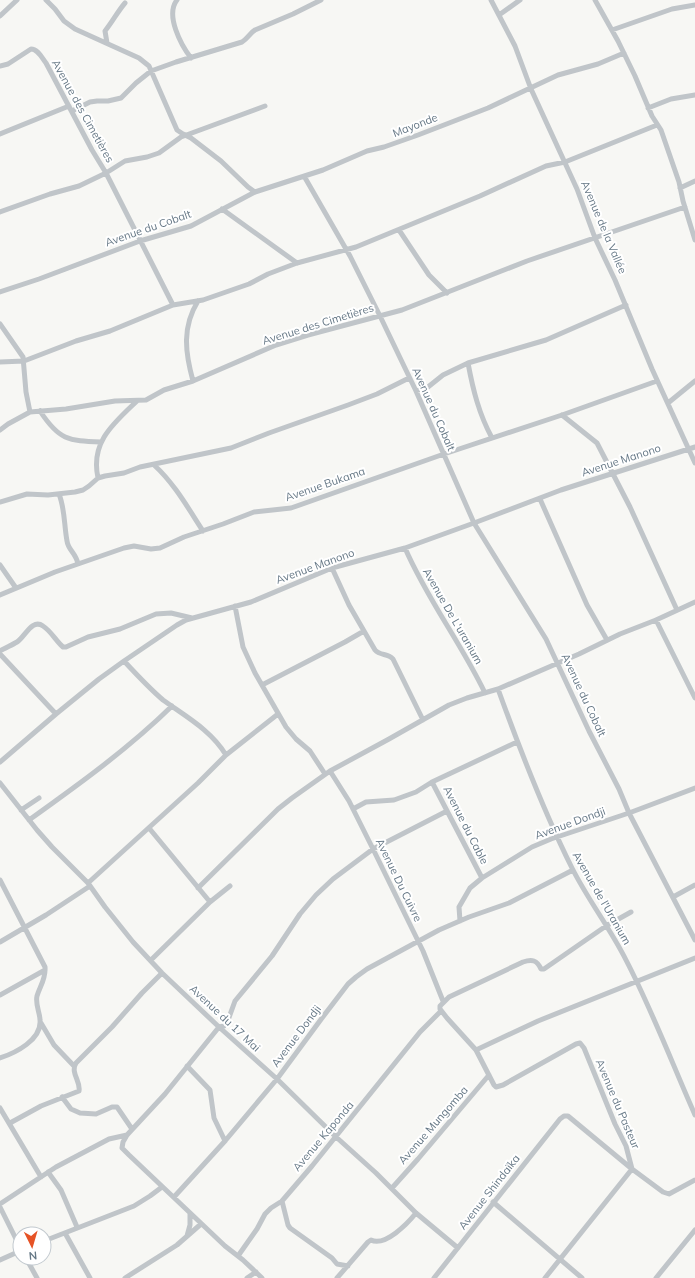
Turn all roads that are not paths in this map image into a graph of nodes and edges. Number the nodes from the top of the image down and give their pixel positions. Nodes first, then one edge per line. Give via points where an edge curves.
1 (17, 0) edge
2 (46, 0) edge
3 (178, 0) edge
4 (321, 0) edge
5 (491, 0) edge
6 (520, 0) edge
7 (595, 0) edge
8 (125, 2) dead end
9 (695, 4) edge
10 (499, 15) junction
11 (0, 16) edge
12 (612, 30) junction
13 (107, 43) junction
14 (624, 53) junction
15 (191, 58) junction
16 (0, 66) edge
17 (151, 71) junction
18 (531, 89) junction
19 (695, 95) edge
20 (265, 106) dead end
21 (70, 108) junction
22 (648, 108) junction
23 (657, 125) junction
24 (0, 134) edge
25 (186, 135) junction
26 (565, 162) junction
27 (106, 173) junction
28 (304, 176) junction
29 (695, 181) edge
30 (680, 188) junction
31 (255, 192) junction
32 (685, 207) junction
33 (222, 209) junction
34 (0, 212) edge
35 (399, 230) junction
36 (595, 238) junction
37 (695, 240) edge
38 (140, 241) junction
39 (346, 250) junction
40 (297, 263) junction
41 (0, 292) edge
42 (447, 294) junction
43 (198, 301) junction
44 (173, 305) junction
45 (626, 306) junction
46 (380, 316) junction
47 (0, 324) edge
48 (24, 361) junction
49 (0, 362) edge
50 (468, 363) junction
51 (410, 378) junction
52 (193, 381) junction
53 (657, 381) junction
54 (695, 381) edge
55 (416, 391) junction
56 (137, 401) junction
57 (668, 403) junction
58 (40, 411) junction
59 (30, 412) junction
60 (562, 415) junction
61 (0, 430) edge
62 (492, 438) junction
63 (101, 442) junction
64 (692, 448) edge
65 (444, 454) junction
66 (695, 463) edge
67 (154, 465) junction
68 (612, 474) junction
69 (98, 478) junction
70 (59, 494) junction
71 (540, 498) junction
72 (0, 502) edge
73 (474, 523) junction
74 (203, 531) junction
75 (404, 548) junction
76 (78, 564) junction
77 (0, 565) edge
78 (332, 568) junction
79 (16, 588) junction
80 (0, 595) edge
81 (695, 602) edge
82 (235, 606) junction
83 (677, 610) junction
84 (192, 618) junction
85 (656, 620) junction
86 (364, 631) junction
87 (607, 640) junction
88 (0, 651) edge
89 (0, 654) edge
90 (124, 661) junction
91 (557, 664) junction
92 (262, 685) junction
93 (498, 689) junction
94 (485, 693) junction
95 (695, 698) edge
96 (172, 706) junction
97 (56, 714) junction
98 (278, 714) junction
99 (423, 720) junction
100 (517, 742) junction
101 (226, 754) junction
102 (0, 762) edge
103 (327, 773) junction
104 (432, 782) junction
105 (0, 783) edge
106 (695, 788) edge
107 (40, 798) dead end
108 (353, 809) junction
109 (21, 810) junction
110 (447, 811) junction
111 (629, 813) junction
112 (29, 820) junction
113 (148, 828) junction
114 (557, 837) junction
115 (373, 849) junction
116 (573, 870) junction
117 (482, 878) junction
118 (0, 880) edge
119 (89, 884) junction
120 (695, 885) edge
121 (230, 886) dead end
122 (198, 888) junction
123 (673, 897) junction
124 (210, 902) junction
125 (631, 912) dead end
126 (460, 921) junction
127 (606, 926) junction
128 (24, 927) junction
129 (695, 940) edge
130 (419, 941) junction
131 (0, 942) edge
132 (695, 958) edge
133 (151, 960) junction
134 (45, 970) junction
135 (162, 973) junction
136 (637, 982) junction
137 (0, 994) edge
138 (443, 1001) junction
139 (441, 1011) junction
140 (41, 1023) junction
141 (219, 1028) junction
142 (476, 1050) junction
143 (0, 1058) edge
144 (74, 1066) junction
145 (186, 1066) junction
146 (489, 1076) junction
147 (277, 1079) junction
148 (62, 1097) junction
149 (0, 1108) edge
150 (695, 1115) edge
151 (10, 1123) junction
152 (132, 1129) junction
153 (127, 1135) junction
154 (335, 1136) junction
155 (224, 1141) junction
156 (632, 1169) junction
157 (48, 1172) junction
158 (41, 1177) junction
159 (695, 1180) edge
160 (162, 1187) junction
161 (392, 1188) junction
162 (174, 1197) junction
163 (282, 1201) junction
164 (493, 1202) junction
165 (0, 1204) edge
166 (0, 1207) edge
167 (416, 1213) junction
168 (190, 1214) junction
169 (201, 1224) junction
170 (77, 1228) junction
171 (12, 1230) edge
172 (695, 1230) edge
173 (65, 1233) junction
174 (52, 1238) edge
175 (186, 1238) junction
176 (458, 1248) junction
177 (12, 1255) edge
178 (238, 1256) junction
179 (559, 1259) junction
180 (0, 1260) edge
181 (30, 1266) edge
182 (348, 1266) junction
183 (256, 1272) junction
184 (36, 1278) edge
185 (90, 1278) edge
186 (125, 1278) edge
187 (247, 1278) edge
188 (262, 1278) edge
189 (338, 1278) edge
190 (434, 1278) edge
191 (545, 1278) edge
192 (582, 1278) edge
193 (656, 1278) edge

1 - 11 street
2 - 13 street via 64,21
3 - 15 street via 174,5 173,18 183,47
4 - 15 street via 251,32 242,42
5 - 10 street, Avenue de la Vallée
6 - 10 street
7 - 12 street
8 - 13 street via 114,21 105,30
9 - 12 street
10 - 18 street, Avenue de la Vallée via 515,46
12 - 14 street
13 - 17 street via 139,58
14 - 18 street, Mayonde via 558,76
14 - 22 street
15 - 17 street
16 - 21 street, Avenue des Cimetières via 8,64 31,49 35,50 46,63
17 - 21 street via 121,98 97,100
17 - 25 street via 177,130
18 - 26 street, Avenue de la Vallée
18 - 28 street, Mayonde via 488,108
19 - 22 street
20 - 25 street
21 - 24 street
21 - 27 street, Avenue des Cimetières
22 - 23 street
23 - 26 street
23 - 30 street
25 - 27 street via 159,153 125,161
25 - 31 street via 221,161
26 - 35 street via 546,166
26 - 36 street, Avenue de la Vallée
27 - 34 street via 79,186
27 - 38 street, Avenue des Cimetières
28 - 31 street, Avenue du Cobalt
28 - 39 street, Avenue du Cobalt
29 - 30 street
30 - 32 street
31 - 33 street, Avenue du Cobalt
32 - 36 street, Avenue des Cimetières
32 - 37 street
33 - 38 street, Avenue du Cobalt via 191,226
33 - 40 street
35 - 39 street
35 - 42 street via 429,275
36 - 42 street, Avenue des Cimetières via 527,261
36 - 45 street, Avenue de la Vallée
38 - 41 street, Avenue du Cobalt
38 - 44 street, Avenue des Cimetières
39 - 40 street
39 - 46 street, Avenue du Cobalt
40 - 43 street via 249,284
42 - 46 street, Avenue des Cimetières
43 - 44 street
43 - 52 street via 192,310 186,331
44 - 48 street via 110,331 76,340
45 - 50 street via 546,340
45 - 53 street, Avenue de la Vallée
46 - 51 street, Avenue du Cobalt
46 - 52 street, Avenue des Cimetières via 276,345
47 - 48 street via 22,353
48 - 49 street
48 - 59 street
50 - 55 street via 443,375 428,387
50 - 62 street via 478,408
51 - 55 street, Avenue du Cobalt
51 - 67 street via 348,405 231,448
52 - 56 street, Avenue des Cimetières via 164,390 146,400
53 - 57 street, Avenue de la Vallée
53 - 60 street, Avenue Bukama
54 - 57 street
55 - 65 street, Avenue du Cobalt
56 - 58 street, Avenue des Cimetières via 115,401
56 - 63 street via 109,428
57 - 64 street, Avenue de la Vallée
58 - 59 street, Avenue des Cimetières
58 - 63 street via 50,427 62,436
59 - 61 street, Avenue des Cimetières
60 - 62 street, Avenue Bukama
60 - 68 street via 597,443
62 - 65 street, Avenue Bukama
63 - 69 street via 96,464
64 - 66 street, Avenue de la Vallée
64 - 68 street, Avenue Manono
65 - 73 street, Avenue du Cobalt
65 - 74 street, Avenue Bukama via 292,508 254,512
67 - 69 street
67 - 74 street via 175,488
68 - 71 street, Avenue Manono
68 - 83 street via 630,507
69 - 70 street via 83,490
70 - 72 street via 27,494
70 - 76 street via 67,541
71 - 73 street, Avenue Manono
71 - 87 street via 587,605
73 - 75 street, Avenue Manono
73 - 91 street, Avenue du Cobalt via 546,639
74 - 76 street, Avenue Bukama via 160,548 134,546
75 - 78 street, Avenue Manono
75 - 94 street, Avenue De L'uranium via 422,585
76 - 79 street, Avenue Bukama
77 - 79 street
78 - 82 street, Avenue Manono via 251,602
78 - 86 street
79 - 80 street, Avenue Bukama
81 - 83 street
82 - 84 street, Avenue Manono
82 - 92 street, Avenue Du Cuivre via 245,653
83 - 85 street
84 - 88 street via 171,613 156,614 66,647 59,644 43,626 36,623 16,643
84 - 90 street, Avenue Manono via 177,625
85 - 87 street
85 - 95 street
86 - 92 street
86 - 99 street via 376,652 393,659
87 - 91 street
89 - 97 street
90 - 96 street via 152,690
90 - 97 street, Avenue Manono
91 - 93 street
91 - 111 street, Avenue du Cobalt
92 - 98 street, Avenue Du Cuivre
93 - 94 street
93 - 100 street, Avenue de l'Uranium
94 - 99 street via 449,705
96 - 101 street via 202,728
96 - 112 street via 122,751
97 - 102 street, Avenue Manono
98 - 101 street
98 - 103 street, Avenue Du Cuivre
99 - 103 street
100 - 104 street
100 - 114 street, Avenue de l'Uranium
101 - 113 street
103 - 108 street, Avenue Du Cuivre
103 - 122 street via 278,809
104 - 108 street via 416,792 394,800 366,802
104 - 110 street, Avenue du Cable
105 - 109 street, Avenue du 17 Mai
106 - 111 street, Avenue Dondji
107 - 109 street
108 - 115 street, Avenue Du Cuivre
109 - 112 street, Avenue du 17 Mai
110 - 115 street
110 - 117 street, Avenue du Cable
111 - 114 street, Avenue Dondji
111 - 123 street, Avenue du Cobalt
112 - 119 street, Avenue du 17 Mai
113 - 119 street
113 - 122 street
114 - 116 street, Avenue de l'Uranium
114 - 117 street, Avenue Dondji via 532,847
115 - 130 street, Avenue Du Cuivre
115 - 141 street via 333,879 308,904 272,956 235,1001 227,1023
116 - 126 street, Avenue Dondji via 509,903
116 - 127 street, Avenue de l'Uranium
117 - 126 street, Avenue Dondji via 468,891 459,907
118 - 128 street
119 - 128 street via 46,915
119 - 133 street, Avenue du 17 Mai via 110,913
120 - 123 street
121 - 124 street
122 - 124 street
123 - 129 street, Avenue du Cobalt
124 - 133 street
125 - 127 street
126 - 130 street, Avenue Dondji
127 - 136 street, Avenue de l'Uranium
127 - 138 street via 544,969 541,969 535,960 523,962
128 - 131 street
128 - 134 street
130 - 138 street, Avenue Du Cuivre
130 - 147 street, Avenue Dondji via 360,973 351,981
132 - 136 street
133 - 135 street, Avenue du 17 Mai
134 - 137 street
134 - 140 street via 37,997
135 - 141 street, Avenue du 17 Mai
135 - 144 street
136 - 142 street via 538,1021
136 - 150 street, Avenue de l'Uranium
138 - 139 street
139 - 142 street
139 - 154 street, Avenue Kaponda via 420,1032
140 - 143 street via 39,1030 28,1043 10,1055
140 - 144 street via 54,1045
141 - 145 street
141 - 147 street, Avenue du 17 Mai
142 - 146 street
144 - 148 street via 80,1090
145 - 152 street via 165,1094
145 - 155 street via 210,1090 214,1118
146 - 156 street, Avenue du Pasteur via 498,1087 580,1043 626,1146
146 - 161 street, Avenue Mungomba
147 - 154 street, Avenue du 17 Mai
147 - 155 street, Avenue Dondji
148 - 151 street
148 - 152 street via 71,1109 80,1113 96,1114 117,1107
149 - 151 street
151 - 158 street
152 - 153 street
153 - 157 street via 108,1139
153 - 160 street via 123,1149
154 - 161 street, Avenue du 17 Mai
154 - 163 street, Avenue Kaponda
155 - 162 street, Avenue Dondji
156 - 159 street via 668,1194
156 - 164 street, Avenue Shindaïka via 568,1116 564,1116
156 - 179 street
157 - 158 street
157 - 170 street via 61,1190
158 - 165 street
160 - 162 street
160 - 170 street via 139,1203
161 - 167 street, Avenue du 17 Mai
162 - 168 street
163 - 178 street, Avenue Kaponda via 265,1214
163 - 182 street via 290,1228 337,1264
164 - 176 street, Avenue Shindaïka
164 - 179 street
166 - 171 street
167 - 176 street, Avenue du 17 Mai
167 - 182 street via 406,1226 392,1235 368,1242
168 - 169 street
168 - 175 street
169 - 175 street
169 - 178 street
170 - 173 street
172 - 193 street
173 - 174 street
173 - 185 street
175 - 186 street
176 - 190 street, Avenue Shindaïka
177 - 180 street
178 - 183 street
179 - 191 street
179 - 192 street
181 - 184 street
182 - 189 street
183 - 187 street
183 - 188 street

